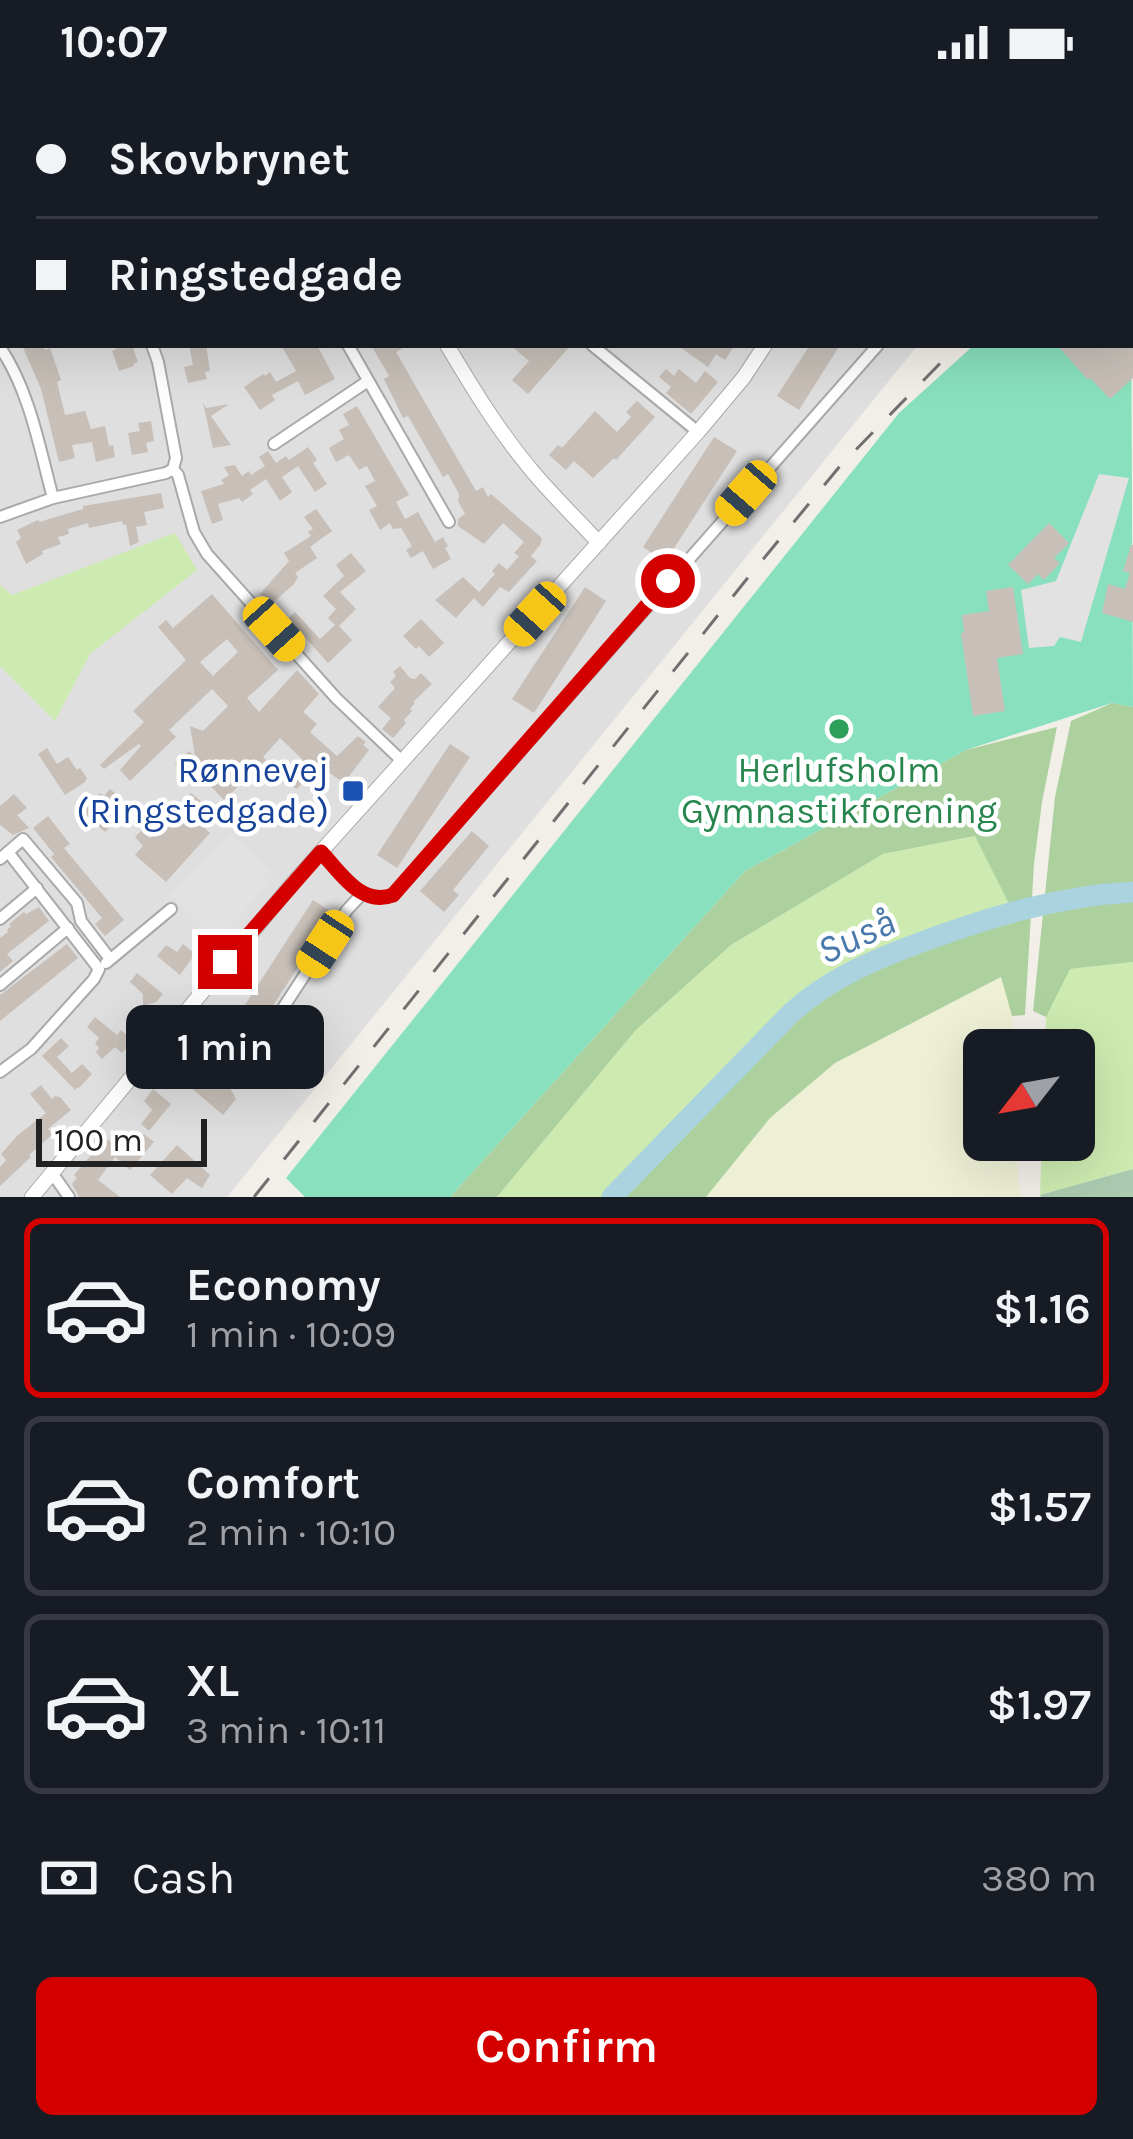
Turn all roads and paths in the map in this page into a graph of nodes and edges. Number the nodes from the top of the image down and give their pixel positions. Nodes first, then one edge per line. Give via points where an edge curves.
1 (1, 348) edge
2 (153, 348) edge
3 (350, 348) edge
4 (450, 348) edge
5 (596, 348) edge
6 (763, 348) edge
7 (875, 348) edge
8 (368, 381) junction
9 (698, 432) junction
10 (274, 444) dead end
11 (173, 469) junction
12 (53, 498) junction
13 (0, 518) edge
14 (448, 521) dead end
15 (599, 543) junction
16 (401, 760) junction
17 (0, 838) edge
18 (321, 852) junction
19 (6, 854) edge
20 (37, 888) junction
21 (362, 894) junction
22 (171, 909) dead end
23 (0, 919) edge
24 (68, 928) junction
25 (110, 959) junction
26 (99, 969) junction
27 (0, 985) edge
28 (270, 1028) dead end
29 (0, 1072) edge
30 (52, 1173) junction
31 (32, 1197) edge
32 (68, 1197) edge

1 - 12 street via 28,401
2 - 11 street
3 - 8 street
4 - 15 street via 514,448
5 - 9 street
6 - 9 street
7 - 21 street via 393,895
8 - 10 street
8 - 14 street
9 - 15 street
11 - 12 street
11 - 16 street via 207,554
12 - 13 street
15 - 16 street
16 - 18 street
17 - 19 street
18 - 21 street
18 - 30 street
19 - 20 street
19 - 25 street via 23,839 77,902 80,921
20 - 23 street
20 - 24 street
21 - 28 street
22 - 25 street
24 - 26 street
24 - 27 street
25 - 26 street
26 - 29 street
30 - 31 street
30 - 32 street

